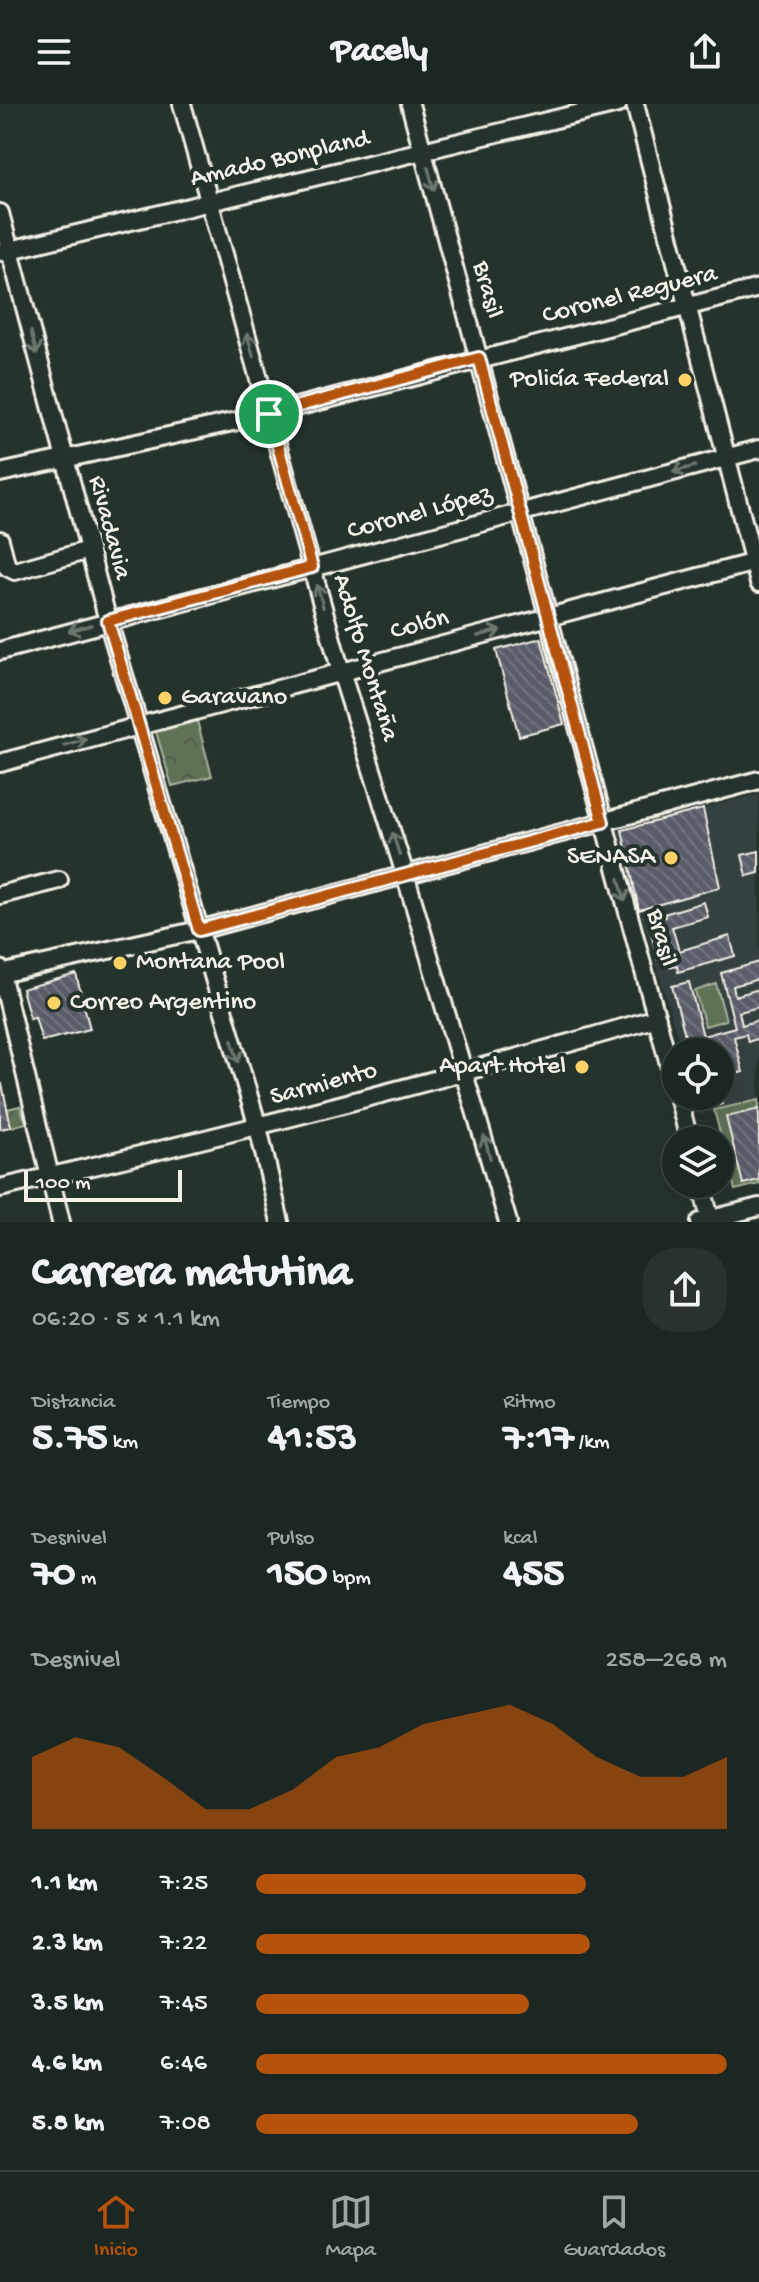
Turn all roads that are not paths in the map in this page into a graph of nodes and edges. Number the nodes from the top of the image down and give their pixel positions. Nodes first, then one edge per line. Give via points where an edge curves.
1 (182, 104) edge
2 (410, 104) edge
3 (618, 104) edge
4 (635, 104) edge
5 (424, 151) junction
6 (210, 202) junction
7 (0, 213) edge
8 (5, 251) edge
9 (759, 288) edge
10 (688, 306) junction
11 (479, 358) junction
12 (269, 414) junction
13 (759, 449) edge
14 (728, 457) junction
15 (65, 458) junction
16 (0, 473) edge
17 (520, 512) junction
18 (0, 540) edge
19 (89, 550) junction
20 (756, 561) edge
21 (312, 567) junction
22 (759, 583) edge
23 (549, 617) junction
24 (108, 621) junction
25 (0, 651) edge
26 (341, 672) junction
27 (138, 724) junction
28 (0, 763) edge
29 (759, 780) edge
30 (603, 822) junction
31 (405, 874) junction
32 (59, 880) dead end
33 (0, 895) edge
34 (199, 930) junction
35 (0, 972) edge
36 (657, 1018) junction
37 (662, 1038) edge
38 (466, 1073) junction
39 (258, 1127) junction
40 (48, 1176) junction
41 (0, 1188) edge
42 (703, 1198) edge
43 (759, 1207) edge
44 (707, 1221) edge
45 (61, 1222) edge
46 (280, 1222) edge
47 (508, 1222) edge

1 - 6 street, Adolfo Montaña
2 - 5 street, Brasil
3 - 5 street, Amado Bonpland
4 - 10 street
5 - 6 street, Amado Bonpland
5 -> 11 street, Brasil
6 - 8 street, Amado Bonpland
12 -> 6 street, Adolfo Montaña
7 - 8 street, Rivadavia
8 -> 15 street, Rivadavia
9 - 10 street, Coronel Reguera
10 - 11 street, Coronel Reguera
10 - 14 street
11 - 12 street, Coronel Reguera
11 - 17 street, Brasil
12 - 15 street, Coronel Reguera
12 - 21 street, Adolfo Montaña
13 - 14 street, Coronel López
14 -> 17 street, Coronel López
14 - 20 street
15 - 16 street, Coronel Reguera
15 - 19 street, Rivadavia
17 - 21 street, Coronel López
17 - 23 street, Brasil
18 - 19 street via 7,567 15,571
19 - 24 street, Rivadavia
20 - 22 street
20 - 23 street, Colón
21 - 24 street, Coronel López
26 -> 21 street, Adolfo Montaña
26 -> 23 street, Colón
23 - 30 street, Brasil
24 -> 25 street, Coronel López
24 - 27 street, Rivadavia
26 - 27 street, Colón
31 -> 26 street, Adolfo Montaña
28 -> 27 street, Colón
27 - 34 street, Rivadavia
29 - 30 street
30 - 31 street
30 -> 36 street, Brasil
31 - 34 street
31 - 38 street, Adolfo Montaña
32 - 33 street
34 - 35 street
34 -> 39 street, Rivadavia
35 - 40 street
36 - 37 street, Brasil
36 - 38 street, Sarmiento
38 - 39 street, Sarmiento
47 -> 38 street, Adolfo Montaña
39 - 40 street, Sarmiento
39 - 46 street, Rivadavia
40 - 41 street, Sarmiento
40 - 45 street
42 - 44 street
43 - 44 street

